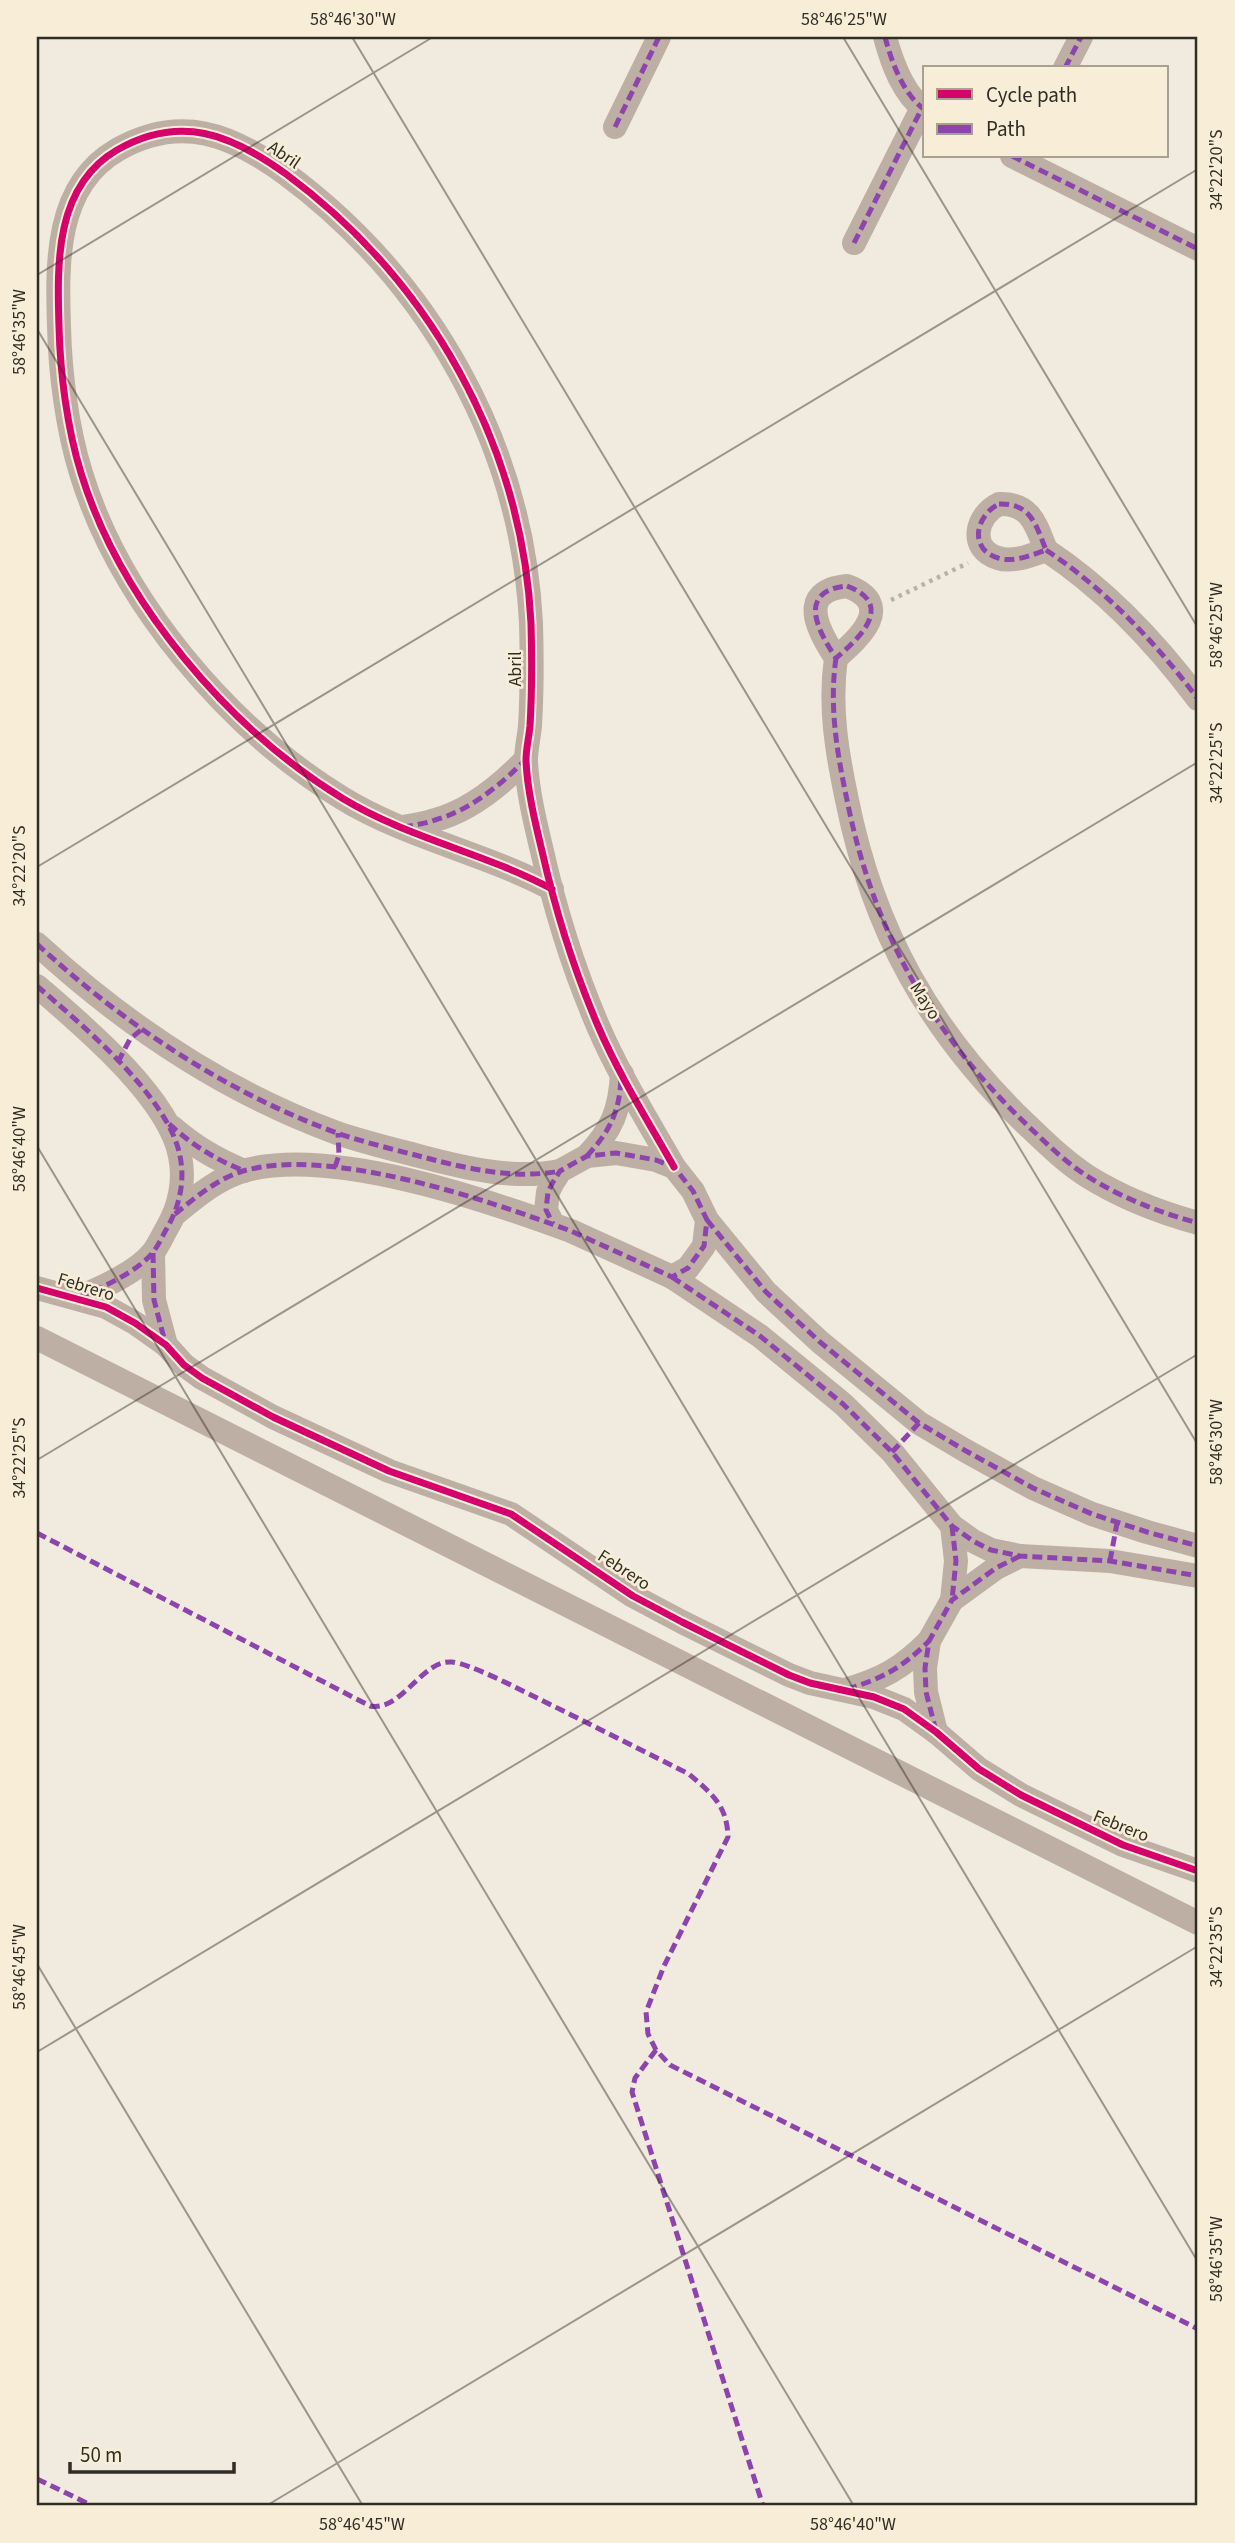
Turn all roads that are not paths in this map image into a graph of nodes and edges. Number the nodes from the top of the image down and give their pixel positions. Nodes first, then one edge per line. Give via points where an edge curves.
1 (659, 37) edge
2 (885, 37) edge
3 (1081, 37) edge
4 (1066, 66) edge
5 (923, 108) edge
6 (923, 111) edge
7 (615, 127) dead end
8 (1020, 158) edge
9 (854, 243) dead end
10 (1198, 249) edge
11 (1046, 551) junction
12 (836, 658) junction
13 (1198, 699) edge
14 (526, 759) junction
15 (403, 827) junction
16 (552, 889) junction
17 (37, 944) edge
18 (37, 986) edge
19 (141, 1030) junction
20 (118, 1062) junction
21 (622, 1074) junction
22 (166, 1122) junction
23 (338, 1133) junction
24 (587, 1156) junction
25 (335, 1167) junction
26 (674, 1167) junction
27 (244, 1171) junction
28 (561, 1171) junction
29 (175, 1214) junction
30 (707, 1220) junction
31 (1196, 1221) edge
32 (554, 1224) junction
33 (153, 1253) junction
34 (672, 1277) junction
35 (37, 1289) edge
36 (77, 1298) junction
37 (37, 1338) edge
38 (166, 1345) junction
39 (919, 1423) junction
40 (892, 1452) junction
41 (1117, 1522) junction
42 (952, 1526) junction
43 (1198, 1546) edge
44 (1020, 1556) junction
45 (1111, 1561) junction
46 (1198, 1576) edge
47 (952, 1600) junction
48 (929, 1641) junction
49 (844, 1690) junction
50 (936, 1731) junction
51 (1198, 1871) edge
52 (1198, 1923) edge

1 - 7 street
2 - 5 street via 899,76
3 - 4 street
6 - 9 street
8 - 10 street
11 - 11 street via 1023,508 999,504 981,519 980,543 999,559
11 - 13 street via 1101,592
12 - 12 street via 814,615 823,593 847,586 867,599 870,622
12 - 31 street, Mayo via 836,738 860,861 884,927 926,1003 984,1081 1054,1150 1084,1174 1141,1206
14 - 15 street via 470,804 437,820
14 - 15 street, Abril via 531,627 513,501 487,427 427,320 368,245 268,161 217,136 196,132 170,130 123,147 91,171 77,191 63,227 58,261 59,343 69,425 96,513 148,609 233,712 343,799
14 - 16 street, Abril
15 - 16 street, Abril
16 - 21 street, Abril via 589,1004
17 - 19 street
18 - 20 street
19 - 20 street via 130,1038
19 - 23 street via 264,1102
20 - 22 street
21 - 24 street via 616,1112 604,1138
21 - 26 street, Abril
22 - 27 street via 195,1147
22 - 29 street via 180,1154 183,1180
23 - 25 street
23 - 28 street via 450,1164 512,1174
24 - 26 street via 617,1153
24 - 28 street
25 - 27 street
25 - 32 street via 479,1199
26 - 30 street
27 - 29 street via 202,1192
28 - 32 street via 548,1192 547,1210
29 - 33 street
30 - 34 street via 704,1246 688,1268
30 - 39 street via 766,1292
32 - 34 street
33 - 36 street via 129,1272
33 - 38 street via 154,1300
34 - 40 street via 760,1336
35 - 36 street, Febrero
36 - 38 street, Febrero via 106,1307
37 - 52 street
38 - 49 street, Febrero via 202,1378 273,1418 389,1471 511,1514 633,1596 769,1666 810,1683
39 - 40 street
39 - 41 street via 1032,1488
40 - 42 street
41 - 43 street
41 - 45 street
42 - 44 street via 991,1550
42 - 47 street via 956,1561
44 - 45 street
44 - 47 street
45 - 46 street
47 - 48 street
48 - 49 street via 877,1680
48 - 50 street via 926,1692
49 - 50 street, Febrero via 904,1709
50 - 51 street, Febrero via 979,1769 1021,1795 1123,1845

